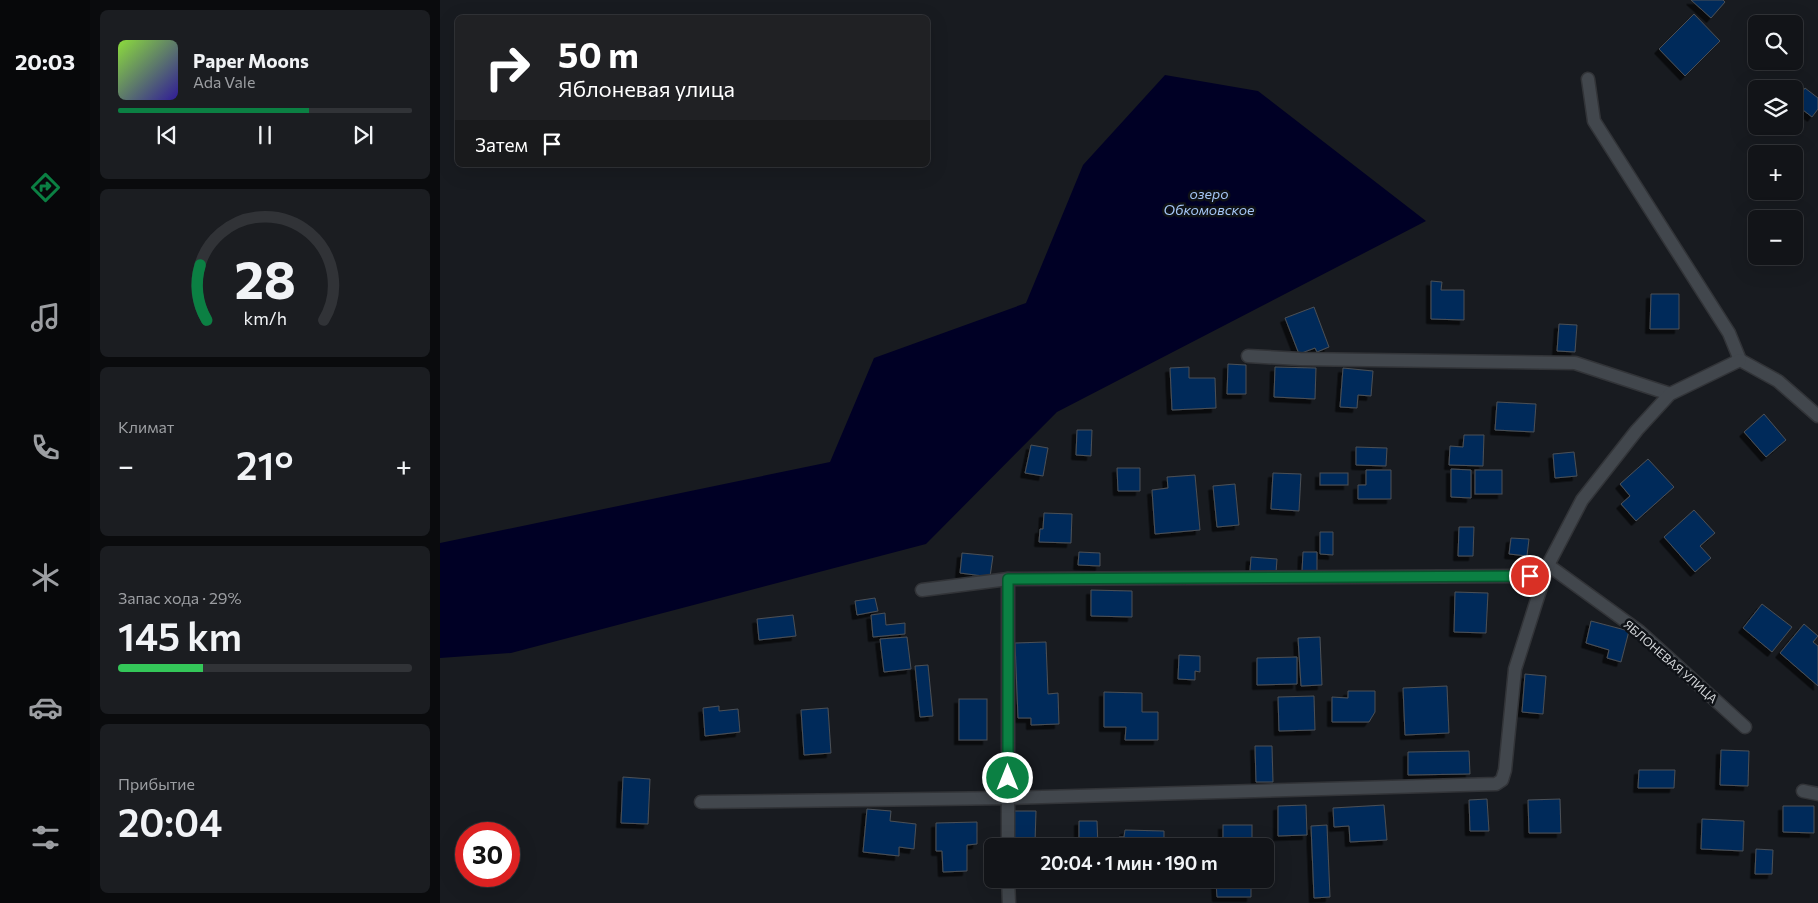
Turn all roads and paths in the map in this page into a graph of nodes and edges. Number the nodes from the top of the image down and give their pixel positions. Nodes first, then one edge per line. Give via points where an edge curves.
1 (1588, 79) dead end
2 (1248, 356) dead end
3 (1740, 360) junction
4 (1670, 394) junction
5 (1818, 416) edge
6 (1548, 565) junction
7 (1008, 579) junction
8 (922, 590) dead end
9 (1745, 728) dead end
10 (1803, 791) dead end
11 (1818, 794) edge
12 (1008, 798) junction
13 (701, 802) dead end
14 (1008, 838) edge
15 (1008, 888) edge
16 (1008, 903) edge

1 - 3 street via 1594,121 1729,332
2 - 4 street via 1575,363
3 - 4 street
3 - 5 street via 1778,381
4 - 6 street via 1582,500
6 - 7 street via 1530,576
6 - 9 street, ЯБЛОНЕВАЯ УЛИЦА via 1640,630
6 - 12 street via 1515,669 1505,770 1502,780 1496,784
7 - 8 street
7 - 12 street
10 - 11 street
12 - 13 street
12 - 14 street
15 - 16 street

